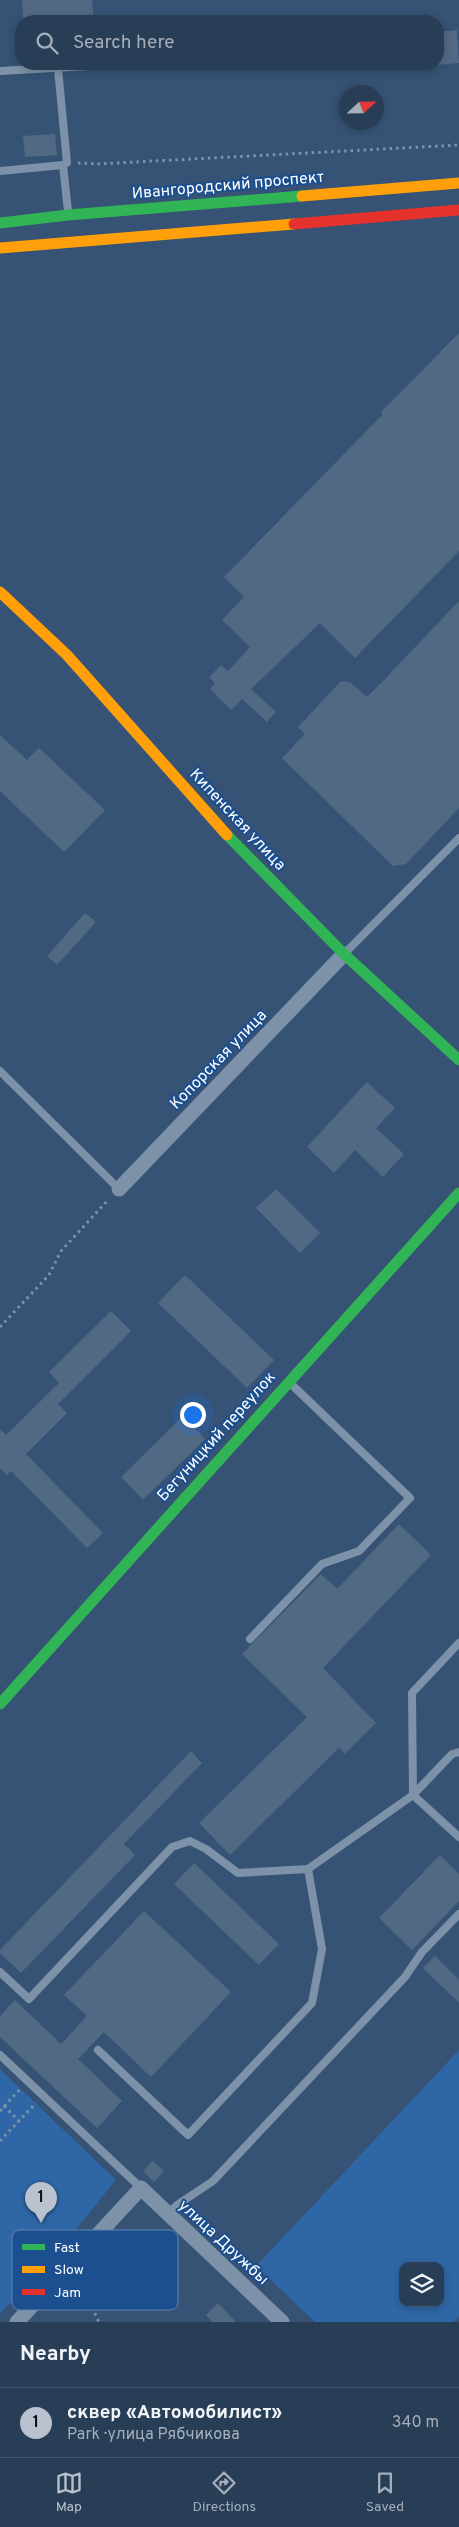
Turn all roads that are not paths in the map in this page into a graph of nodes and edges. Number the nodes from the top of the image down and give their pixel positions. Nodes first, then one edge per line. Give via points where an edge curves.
1 (29, 70) edge
2 (58, 70) edge
3 (0, 71) edge
4 (65, 164) junction
5 (0, 170) edge
6 (459, 183) edge
7 (459, 210) edge
8 (68, 215) junction
9 (0, 223) edge
10 (0, 248) edge
11 (0, 592) edge
12 (459, 838) edge
13 (344, 954) junction
14 (459, 1060) edge
15 (0, 1071) edge
16 (119, 1189) joint
17 (459, 1193) edge
18 (288, 1382) junction
19 (250, 1639) dead end
20 (459, 1643) edge
21 (0, 1704) edge
22 (459, 1752) edge
23 (413, 1795) junction
24 (459, 1837) edge
25 (308, 1869) junction
26 (459, 1914) edge
27 (0, 1972) edge
28 (98, 2050) dead end
29 (0, 2055) edge
30 (141, 2188) junction
31 (168, 2214) junction
32 (102, 2230) edge
33 (28, 2310) edge
34 (17, 2322) edge
35 (282, 2322) edge

1 - 3 lane
2 - 4 lane
4 - 5 lane
4 - 8 lane
6 - 8 main road, Ивангородский проспект
7 - 10 main road
8 - 9 main road, Ивангородский проспект
11 - 13 main road, Кипенская улица via 67,655 223,831
12 - 13 lane
13 - 14 main road, Кипенская улица
13 - 16 street, Копорская улица
15 - 16 lane
17 - 18 main road, Бегуницкий переулок
18 - 19 lane via 410,1498 359,1551 322,1564
18 - 21 main road, Бегуницкий переулок
20 - 23 lane via 412,1693
22 - 23 lane via 452,1754
23 - 24 lane
23 - 25 lane
25 - 27 lane via 238,1873 190,1841 172,1848 30,1999
25 - 28 lane via 322,1949 312,2003 188,2135
26 - 31 lane via 422,1952 406,1977 213,2181
29 - 30 lane
30 - 31 street, улица Дружбы
30 - 32 street
31 - 35 street, улица Дружбы
33 - 34 street

